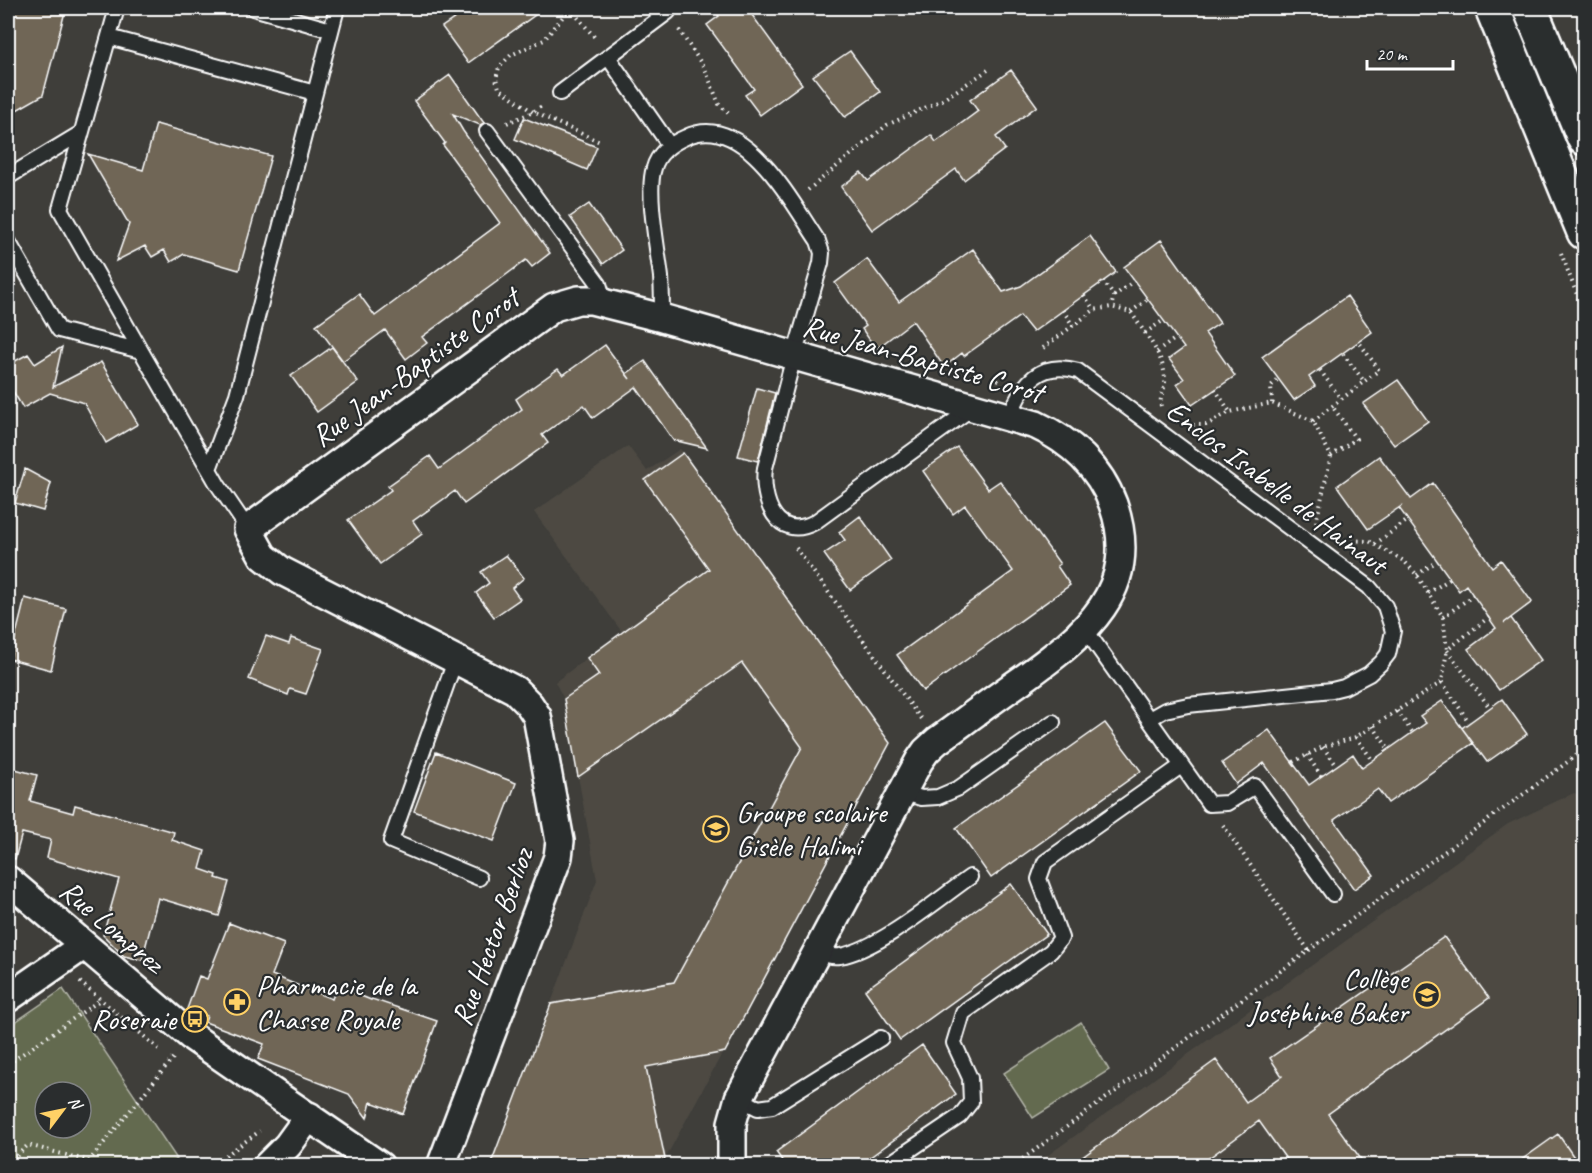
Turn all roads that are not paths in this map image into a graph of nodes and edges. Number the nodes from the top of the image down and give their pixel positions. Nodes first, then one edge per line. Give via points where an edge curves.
1 (117, 8) edge
2 (253, 8) edge
3 (337, 8) edge
4 (1492, 8) edge
5 (1530, 8) edge
6 (668, 12) road end
7 (331, 30) junction
8 (109, 36) junction
9 (608, 57) junction
10 (315, 93) junction
11 (560, 93) road end
12 (487, 131) road end
13 (81, 133) junction
14 (1584, 138) edge
15 (670, 146) junction
16 (8, 177) edge
17 (1584, 232) edge
18 (8, 241) edge
19 (605, 303) junction
20 (662, 318) junction
21 (141, 351) junction
22 (794, 356) junction
23 (975, 406) junction
24 (1010, 416) junction
25 (209, 469) junction
26 (248, 530) junction
27 (1086, 629) junction
28 (456, 658) junction
29 (1149, 719) junction
30 (1053, 722) dead end
31 (1181, 766) junction
32 (902, 792) junction
33 (970, 877) dead end
34 (478, 878) dead end
35 (8, 880) edge
36 (1333, 894) dead end
37 (83, 946) junction
38 (817, 952) junction
39 (8, 998) edge
40 (881, 1038) dead end
41 (739, 1098) junction
42 (309, 1116) junction
43 (267, 1166) edge
44 (380, 1166) edge
45 (441, 1166) edge
46 (732, 1166) edge
47 (886, 1166) edge

1 - 8 lane
2 - 7 lane
3 - 7 lane
4 - 17 main road
5 - 14 main road
6 - 9 lane
7 - 10 lane
8 - 10 lane
8 - 13 lane
9 - 11 lane
9 - 15 lane
10 - 25 lane via 237,395
12 - 19 lane via 599,284
13 - 16 lane
13 - 21 lane via 60,209
15 - 20 lane via 658,158 652,178
15 - 22 lane via 694,133 705,132 742,144 759,158 819,241 821,263
18 - 21 lane via 59,330
19 - 20 street, Rue Jean-Baptiste Corot
19 - 26 street, Rue Jean-Baptiste Corot via 578,300 554,307
20 - 22 street, Rue Jean-Baptiste Corot
21 - 25 lane
22 - 23 street, Rue Jean-Baptiste Corot
22 - 23 lane via 764,479 766,497 786,527 800,529 815,522
23 - 24 street, Rue Jean-Baptiste Corot
24 - 27 street, Rue Jean-Baptiste Corot via 1047,430 1071,446 1107,488 1117,515 1121,543 1118,572 1105,603
24 - 29 lane, Enclos Isabelle de Hainaut via 1018,395 1035,376 1052,369 1078,371 1369,587 1385,606 1392,642 1381,663 1358,681 1332,690 1188,705 1165,710
25 - 26 lane
26 - 28 street, Rue Hector Berlioz via 263,556 282,571
27 - 29 lane
27 - 32 street, Rue Jean-Baptiste Corot via 1058,654 937,741 926,751
28 - 34 lane via 392,841
28 - 45 street, Rue Hector Berlioz via 515,690 537,716 560,848
29 - 31 lane
30 - 32 lane via 959,788 938,797 921,798
31 - 36 lane via 1209,804 1227,803 1255,786
31 - 47 lane via 1045,862 1039,879 1061,938 1051,951 963,1013 954,1043 970,1078 971,1102 960,1116
32 - 38 street, Rue Jean-Baptiste Corot
33 - 38 lane via 870,945 840,956
35 - 37 street, Rue Lomprez
37 - 39 street
37 - 42 street, Rue Lomprez via 191,1036
38 - 41 street, Rue Jean-Baptiste Corot
40 - 41 lane via 772,1106 758,1108
41 - 46 street, Rue Jean-Baptiste Corot via 732,1122
42 - 43 street
42 - 44 street, Rue Lomprez

